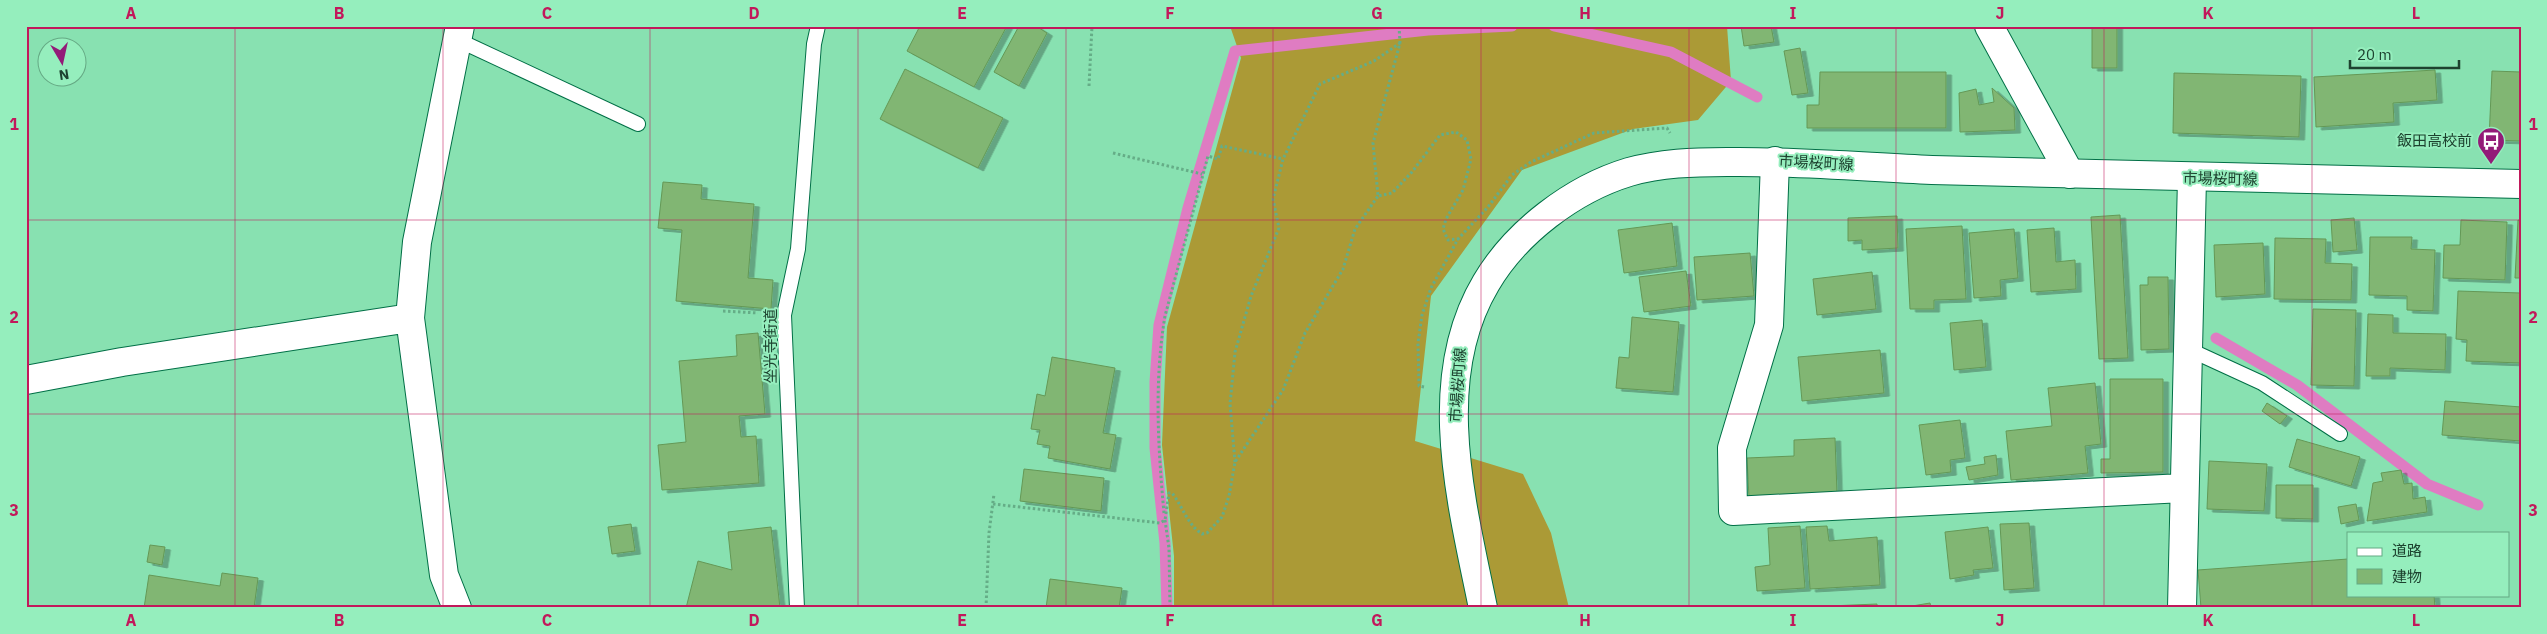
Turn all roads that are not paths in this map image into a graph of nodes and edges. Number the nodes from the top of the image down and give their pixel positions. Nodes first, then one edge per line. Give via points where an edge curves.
1 (818, 26) edge
2 (1989, 26) edge
3 (459, 33) edge
4 (638, 124) dead end
5 (1775, 161) junction
6 (2070, 174) junction
7 (2192, 178) junction
8 (2521, 184) edge
9 (410, 318) junction
10 (2188, 349) junction
11 (26, 380) edge
12 (2340, 434) dead end
13 (2184, 488) junction
14 (457, 608) edge
15 (797, 608) edge
16 (1483, 608) edge
17 (2182, 608) edge

1 - 15 lane, 坐光寺街道 via 798,249 784,315
2 - 6 street
3 - 4 lane
3 - 9 street via 417,242
5 - 6 street, 市場桜町線
5 - 13 street via 1769,325 1732,448 1733,510
5 - 16 street, 市場桜町線 via 1669,163 1627,173 1590,187 1557,208 1525,236 1504,257 1487,282 1463,330 1455,389 1457,480
6 - 7 street, 市場桜町線
7 - 8 street, 市場桜町線
7 - 10 street
9 - 11 street
9 - 14 street via 444,575
10 - 12 lane via 2262,383
10 - 13 street
13 - 17 street

